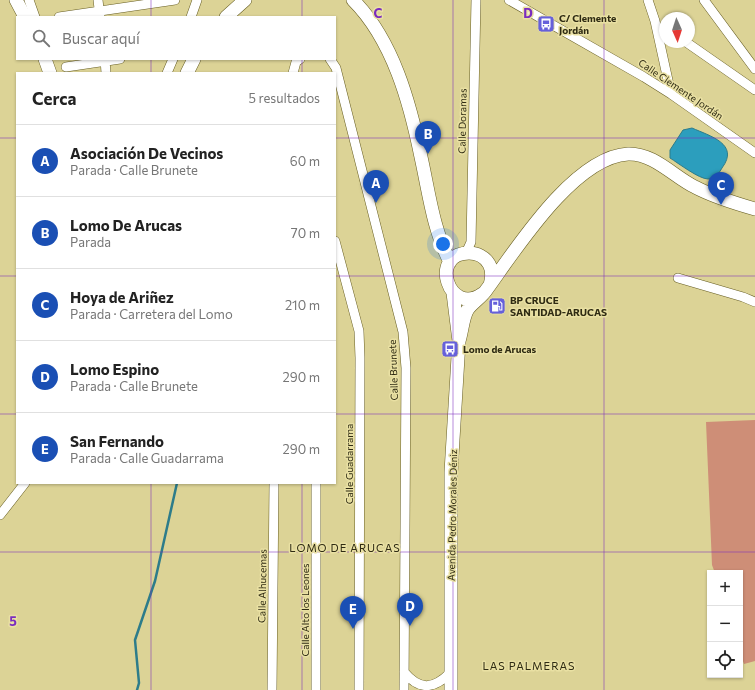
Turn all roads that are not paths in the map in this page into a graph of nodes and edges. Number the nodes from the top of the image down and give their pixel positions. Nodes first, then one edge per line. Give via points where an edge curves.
1 (16, 0) edge
2 (30, 0) edge
3 (98, 0) edge
4 (175, 0) edge
5 (197, 0) edge
6 (245, 0) edge
7 (353, 0) edge
8 (476, 0) edge
9 (509, 0) edge
10 (648, 0) edge
11 (704, 0) edge
12 (100, 14) edge
13 (24, 16) edge
14 (35, 16) edge
15 (73, 16) edge
16 (191, 16) edge
17 (227, 16) edge
18 (656, 21) junction
19 (659, 23) edge
20 (695, 48) edge
21 (45, 60) edge
22 (105, 60) edge
23 (172, 60) edge
24 (194, 60) edge
25 (299, 60) edge
26 (331, 60) edge
27 (66, 67) dead end
28 (755, 69) edge
29 (50, 72) edge
30 (106, 72) edge
31 (167, 72) edge
32 (188, 72) edge
33 (293, 72) edge
34 (755, 90) edge
35 (671, 94) junction
36 (755, 153) edge
37 (755, 209) edge
38 (336, 245) edge
39 (515, 249) junction
40 (461, 253) junction
41 (482, 257) junction
42 (678, 278) dead end
43 (488, 288) junction
44 (454, 293) junction
45 (755, 302) edge
46 (459, 341) junction
47 (24, 484) edge
48 (274, 484) edge
49 (316, 484) edge
50 (0, 515) edge
51 (404, 672) junction
52 (450, 673) junction
53 (272, 690) edge
54 (316, 690) edge
55 (359, 690) edge
56 (404, 690) edge
57 (450, 690) edge

1 - 13 main road
2 - 14 street
3 - 12 street
4 - 12 street
5 - 16 street
6 - 17 main road
7 - 40 main road via 372,21 404,90 441,243
8 - 40 street, Calle Doramas
9 - 35 street, Calle Clemente Jordán
10 - 18 street
11 - 28 street
12 - 15 street
18 - 19 street
18 - 35 street
20 - 34 street
21 - 29 main road
22 - 27 street
22 - 30 street
23 - 31 street
24 - 32 main road
25 - 33 street
26 - 51 street, Calle Brunete via 336,68 403,332 406,368
35 - 36 street, Calle Clemente Jordán
37 - 39 main road via 715,197 647,157 628,154 599,163 574,182 530,227
38 - 55 street, Calle Guadarrama via 359,331
39 - 41 main road via 498,258
39 - 43 main road
40 - 41 main road
40 - 44 main road via 447,268 446,281
41 - 43 main road via 492,271
42 - 45 street
43 - 44 main road via 471,299
43 - 46 main road via 467,310
44 - 46 main road
46 - 52 main road, Avenida Pedro Morales Déniz via 451,472
47 - 50 street
48 - 53 street, Calle Alhucemas
49 - 54 street, Calle Alto los Leones
51 - 52 street via 412,684 422,689 440,684
51 - 56 street, Calle Brunete
52 - 57 main road, Avenida Pedro Morales Déniz

